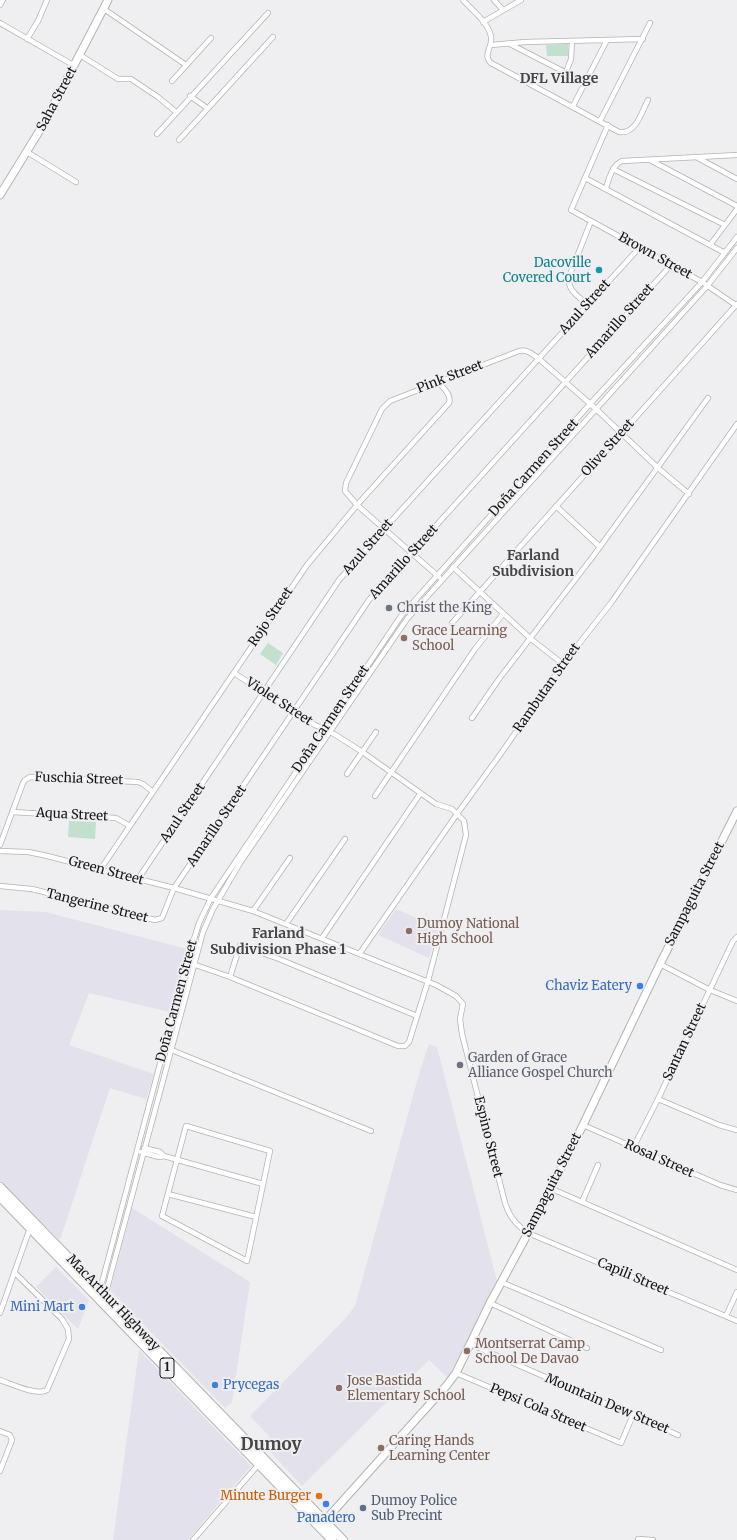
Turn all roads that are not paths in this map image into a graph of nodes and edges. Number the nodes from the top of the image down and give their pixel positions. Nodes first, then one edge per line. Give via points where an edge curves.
1 (3, 0) edge
2 (48, 0) edge
3 (108, 0) edge
4 (463, 0) edge
5 (494, 0) edge
6 (521, 0) edge
7 (0, 5) edge
8 (104, 9) junction
9 (503, 10) junction
10 (268, 13) dead end
11 (483, 22) junction
12 (0, 23) edge
13 (650, 23) dead end
14 (273, 37) dead end
15 (211, 38) dead end
16 (27, 39) junction
17 (643, 39) junction
18 (608, 40) junction
19 (572, 41) junction
20 (509, 43) junction
21 (491, 45) junction
22 (80, 55) junction
23 (186, 65) junction
24 (75, 66) junction
25 (566, 72) junction
26 (172, 81) dead end
27 (586, 82) junction
28 (190, 96) junction
29 (648, 100) dead end
30 (573, 106) junction
31 (207, 108) junction
32 (176, 112) junction
33 (600, 120) junction
34 (608, 125) junction
35 (157, 134) dead end
36 (179, 140) dead end
37 (27, 152) junction
38 (737, 155) edge
39 (697, 157) junction
40 (649, 159) junction
41 (613, 169) junction
42 (586, 178) junction
43 (737, 179) edge
44 (76, 182) dead end
45 (606, 188) junction
46 (0, 195) edge
47 (737, 206) edge
48 (737, 209) edge
49 (591, 221) junction
50 (725, 225) junction
51 (737, 238) edge
52 (710, 245) junction
53 (639, 248) junction
54 (737, 248) edge
55 (725, 253) junction
56 (671, 265) junction
57 (702, 282) junction
58 (708, 285) junction
59 (587, 304) junction
60 (737, 305) edge
61 (538, 358) junction
62 (438, 382) junction
63 (565, 383) junction
64 (708, 398) dead end
65 (590, 404) junction
66 (596, 409) junction
67 (737, 424) edge
68 (620, 434) junction
69 (658, 468) junction
70 (688, 494) junction
71 (358, 505) junction
72 (556, 506) junction
73 (384, 528) junction
74 (600, 547) junction
75 (412, 552) junction
76 (453, 568) junction
77 (440, 577) junction
78 (479, 591) junction
79 (410, 605) junction
80 (415, 608) junction
81 (503, 614) junction
82 (452, 623) dead end
83 (394, 625) junction
84 (399, 629) junction
85 (531, 639) junction
86 (562, 664) junction
87 (367, 666) junction
88 (372, 669) junction
89 (234, 673) junction
90 (264, 691) junction
91 (294, 711) junction
92 (472, 718) dead end
93 (327, 731) junction
94 (376, 732) dead end
95 (362, 751) junction
96 (392, 773) junction
97 (347, 774) dead end
98 (153, 792) junction
99 (420, 794) junction
100 (375, 796) dead end
101 (12, 812) junction
102 (737, 813) edge
103 (457, 814) junction
104 (130, 826) junction
105 (261, 828) junction
106 (345, 839) dead end
107 (0, 846) edge
108 (0, 851) edge
109 (290, 858) dead end
110 (100, 870) junction
111 (138, 879) junction
112 (0, 886) edge
113 (174, 888) junction
114 (211, 898) junction
115 (218, 901) junction
116 (253, 911) junction
117 (286, 924) junction
118 (737, 937) edge
119 (322, 938) junction
120 (360, 953) junction
121 (187, 962) junction
122 (660, 964) junction
123 (194, 965) junction
124 (230, 976) junction
125 (428, 981) junction
126 (710, 990) junction
127 (737, 1001) edge
128 (417, 1016) junction
129 (164, 1047) junction
130 (171, 1050) junction
131 (658, 1099) junction
132 (583, 1125) junction
133 (737, 1130) edge
134 (371, 1131) dead end
135 (138, 1148) junction
136 (633, 1148) junction
137 (144, 1150) junction
138 (177, 1160) junction
139 (598, 1165) dead end
140 (263, 1184) junction
141 (0, 1187) edge
142 (550, 1188) junction
143 (737, 1190) edge
144 (168, 1194) junction
145 (0, 1197) edge
146 (582, 1202) junction
147 (256, 1217) junction
148 (32, 1225) junction
149 (528, 1233) junction
150 (737, 1270) edge
151 (14, 1272) junction
152 (501, 1282) junction
153 (103, 1292) junction
154 (737, 1292) edge
155 (100, 1301) junction
156 (490, 1303) junction
157 (0, 1313) edge
158 (726, 1316) junction
159 (737, 1321) edge
160 (470, 1344) junction
161 (587, 1348) dead end
162 (661, 1350) dead end
163 (456, 1373) junction
164 (0, 1380) edge
165 (182, 1380) junction
166 (633, 1415) junction
167 (0, 1431) edge
168 (678, 1435) dead end
169 (261, 1462) junction
170 (0, 1471) edge
171 (322, 1524) junction
172 (638, 1539) edge
173 (193, 1540) edge
174 (332, 1540) edge
175 (343, 1540) edge
176 (653, 1540) edge

1 - 7 street
2 - 16 street
3 - 8 street, Saha Street
4 - 11 street
5 - 9 street
6 - 9 street
8 - 22 street, Saha Street
8 - 23 street
9 - 11 street
10 - 28 street
11 - 21 street via 491,35
12 - 16 street
13 - 17 street
14 - 31 street
15 - 23 street
16 - 24 street
17 - 18 street
17 - 33 street
18 - 19 street
18 - 27 street
19 - 20 street
19 - 25 street
20 - 21 street
20 - 25 street
21 - 30 street via 487,54 491,63
22 - 24 street, Saha Street
22 - 32 street via 118,79 131,79
23 - 26 street
24 - 37 street, Saha Street
25 - 27 street
27 - 30 street
28 - 31 street
28 - 32 street
29 - 34 street via 637,122 629,130 619,132
30 - 33 street
31 - 36 street
32 - 35 street
33 - 34 street
34 - 42 street
37 - 44 street
37 - 46 street, Saha Street
38 - 39 street
39 - 40 street
39 - 43 street
40 - 41 street via 622,161
40 - 47 street
41 - 45 street
41 - 50 street
42 - 45 street
42 - 49 street, Brown Street via 571,210
45 - 52 street
48 - 50 street
49 - 53 street, Brown Street
49 - 59 street via 568,282 571,290
50 - 52 street
51 - 55 street, Doña Carmen Street
52 - 55 street
53 - 56 street, Brown Street
53 - 59 street, Azul Street
54 - 58 street, Doña Carmen Street
55 - 57 street, Doña Carmen Street
56 - 57 street, Brown Street
56 - 63 street, Amarillo Street
57 - 58 street, Brown Street
57 - 65 street, Doña Carmen Street
58 - 60 street, Brown Street
58 - 66 street, Doña Carmen Street
59 - 61 street, Azul Street
60 - 68 street, Olive Street
61 - 62 street, Pink Street via 530,352 519,351
61 - 63 street, Pink Street
61 - 73 street, Azul Street
62 - 71 street, Rojo Street via 449,395 449,404
62 - 71 street, Pink Street via 386,404 344,489
63 - 65 street, Pink Street
63 - 75 street, Amarillo Street
64 - 69 street
65 - 66 street, Pink Street
65 - 77 street, Doña Carmen Street
66 - 68 street, Pink Street
66 - 76 street, Doña Carmen Street
67 - 70 street, Rambutan Street
68 - 69 street, Pink Street
68 - 72 street, Olive Street
69 - 70 street, Pink Street
69 - 74 street
70 - 86 street, Rambutan Street via 611,603
71 - 73 street
71 - 89 street, Rojo Street via 307,565
72 - 74 street
72 - 78 street, Olive Street
73 - 75 street
73 - 90 street, Azul Street via 340,580
74 - 85 street
75 - 77 street
75 - 91 street, Amarillo Street via 369,600
76 - 77 street, Doña Carmen Street
76 - 78 street
77 - 79 street, Doña Carmen Street
77 - 80 street, Doña Carmen Street
78 - 81 street
78 - 82 street, Olive Street
79 - 80 street
79 - 83 street, Doña Carmen Street
80 - 84 street, Doña Carmen Street
81 - 85 street
81 - 96 street via 475,649
83 - 84 street
83 - 87 street, Doña Carmen Street
84 - 88 street, Doña Carmen Street
85 - 86 street
85 - 92 street
86 - 103 street, Rambutan Street
87 - 88 street
87 - 93 street, Doña Carmen Street
88 - 93 street, Doña Carmen Street
89 - 90 street, Violet Street
89 - 98 street, Rojo Street
90 - 91 street, Violet Street
90 - 111 street, Azul Street
91 - 93 street, Violet Street
91 - 113 street, Amarillo Street
93 - 95 street, Violet Street
93 - 105 street, Doña Carmen Street
94 - 95 street
95 - 96 street, Violet Street
95 - 97 street
96 - 99 street, Violet Street
96 - 100 street
98 - 101 street, Fuschia Street via 138,782 30,777 23,783
98 - 104 street, Rojo Street
99 - 103 street, Violet Street via 436,804 452,809
99 - 119 street
101 - 104 street, Aqua Street via 116,818
101 - 107 street, Fuschia Street
102 - 122 street, Sampaguita Street
103 - 120 street, Rambutan Street
103 - 125 street via 464,821 466,835
104 - 110 street, Rojo Street
105 - 114 street, Doña Carmen Street
105 - 115 street, Doña Carmen Street
106 - 117 street
108 - 110 street, Green Street via 38,854
109 - 116 street
110 - 111 street, Green Street
111 - 113 street, Green Street
112 - 113 street, Tangerine Street via 32,889 155,920 163,916
113 - 114 street, Green Street
114 - 115 street, Green Street
114 - 121 street, Doña Carmen Street via 199,923
115 - 116 street, Green Street
115 - 123 street, Doña Carmen Street via 206,924
116 - 117 street, Green Street
117 - 119 street, Green Street
118 - 126 street, Santan Street
119 - 120 street, Green Street
120 - 125 street, Green Street
121 - 123 street
121 - 129 street, Doña Carmen Street
122 - 126 street
122 - 132 street, Sampaguita Street
123 - 124 street
123 - 130 street, Doña Carmen Street
124 - 128 street via 401,1047 408,1042
124 - 128 street via 240,945
125 - 128 street
125 - 149 street, Espino Street via 456,996 463,1004 460,1019 464,1042 506,1206 511,1218
126 - 127 street
126 - 131 street, Santan Street
129 - 130 street
129 - 135 street, Doña Carmen Street
130 - 134 street
130 - 137 street, Doña Carmen Street
131 - 133 street
131 - 136 street, Santan Street
132 - 136 street, Rosal Street
132 - 142 street, Sampaguita Street
135 - 137 street
135 - 153 street, Doña Carmen Street
136 - 143 street, Rosal Street
137 - 138 street via 160,1152
137 - 153 street, Doña Carmen Street
138 - 140 street
138 - 140 street via 186,1126 270,1151
138 - 144 street
139 - 146 street
140 - 147 street
141 - 148 highway, MacArthur Highway / 1
142 - 146 street
142 - 149 street, Sampaguita Street
144 - 147 street
144 - 147 street via 162,1216 247,1261
145 - 148 highway, MacArthur Highway / 1
146 - 150 street
148 - 151 street
148 - 153 highway, MacArthur Highway / 1
148 - 155 highway, MacArthur Highway / 1
149 - 152 street, Sampaguita Street
149 - 158 street, Capili Street
151 - 157 street
151 - 164 street via 62,1319 68,1329 68,1339 44,1392 35,1392
152 - 156 street, Sampaguita Street
152 - 162 street
153 - 155 street, Doña Carmen Street
153 - 155 street, Doña Carmen Street
153 - 165 highway, MacArthur Highway / 1
154 - 158 street
155 - 165 highway, MacArthur Highway / 1
156 - 160 street, Sampaguita Street
156 - 161 street
158 - 159 street, Capili Street
160 - 163 street, Sampaguita Street
160 - 166 street, Mountain Dew Street
163 - 166 street, Pepsi Cola Street via 621,1443
163 - 171 street, Sampaguita Street
165 - 169 highway, MacArthur Highway / 1
166 - 168 street, Mountain Dew Street
167 - 170 street via 8,1433 12,1438
169 - 171 highway, MacArthur Highway / 1
169 - 173 street
171 - 174 highway, MacArthur Highway / 1
171 - 175 highway, MacArthur Highway / 1
172 - 176 street

